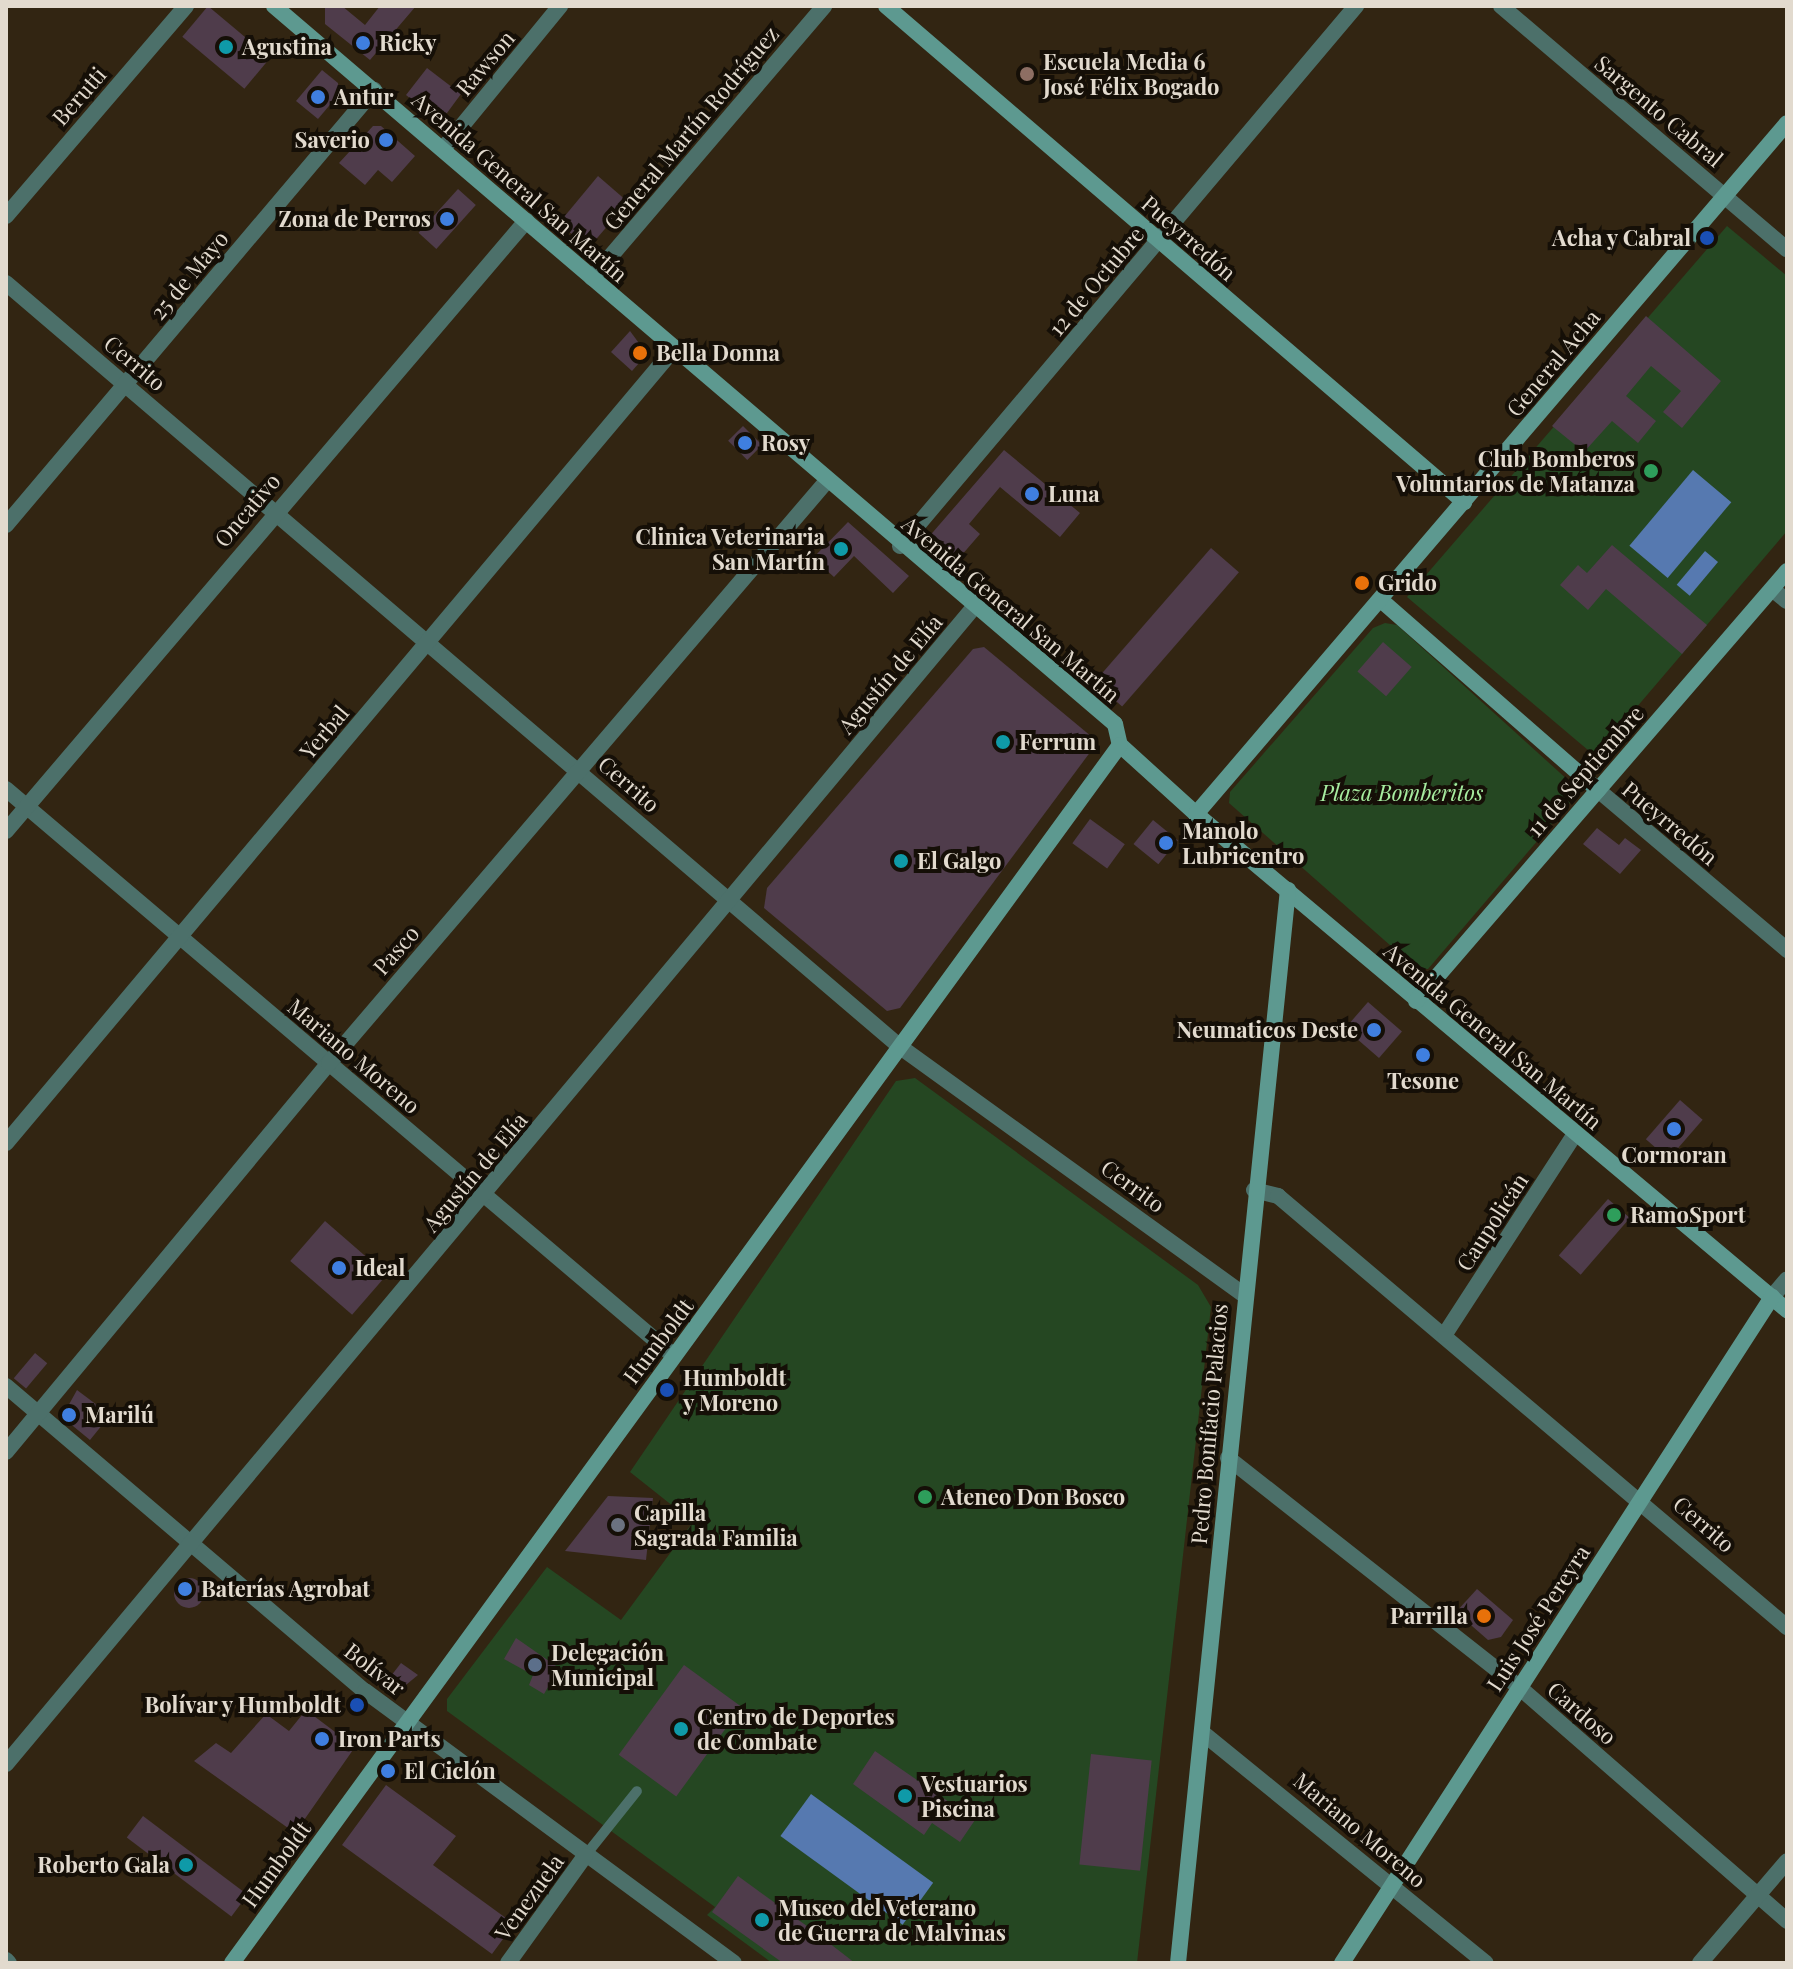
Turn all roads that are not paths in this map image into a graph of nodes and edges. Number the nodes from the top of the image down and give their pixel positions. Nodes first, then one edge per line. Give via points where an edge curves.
1 (186, 6) edge
2 (560, 6) edge
3 (824, 6) edge
4 (886, 6) edge
5 (1356, 6) edge
6 (1501, 6) edge
7 (285, 9) edge
8 (374, 90) junction
9 (1787, 123) edge
10 (443, 149) junction
11 (1725, 196) junction
12 (6, 216) edge
13 (526, 221) junction
14 (1158, 241) junction
15 (1787, 249) edge
16 (592, 278) junction
17 (6, 283) edge
18 (674, 349) junction
19 (126, 384) junction
20 (826, 482) junction
21 (1464, 502) junction
22 (274, 512) junction
23 (6, 525) edge
24 (900, 546) junction
25 (1787, 571) edge
26 (1772, 589) junction
27 (1382, 601) junction
28 (1787, 601) edge
29 (975, 606) junction
30 (427, 642) junction
31 (1120, 745) junction
32 (580, 771) junction
33 (6, 789) edge
34 (1598, 790) junction
35 (26, 807) junction
36 (1196, 814) junction
37 (6, 831) edge
38 (1288, 890) junction
39 (730, 901) junction
40 (181, 937) junction
41 (1787, 950) edge
42 (1416, 1001) junction
43 (899, 1046) junction
44 (329, 1063) junction
45 (1575, 1134) junction
46 (6, 1143) edge
47 (1254, 1190) junction
48 (485, 1195) junction
49 (1787, 1279) edge
50 (1242, 1293) junction
51 (1772, 1297) junction
52 (1787, 1310) edge
53 (1445, 1334) junction
54 (674, 1356) junction
55 (6, 1386) edge
56 (38, 1414) junction
57 (6, 1452) edge
58 (1228, 1458) junction
59 (1641, 1499) junction
60 (189, 1545) junction
61 (1787, 1627) edge
62 (1519, 1687) junction
63 (406, 1721) junction
64 (1204, 1734) junction
65 (6, 1764) edge
66 (637, 1791) dead end
67 (585, 1856) junction
68 (1787, 1861) edge
69 (1391, 1885) junction
70 (1757, 1895) junction
71 (1787, 1921) edge
72 (232, 1963) edge
73 (508, 1963) edge
74 (734, 1963) edge
75 (1178, 1963) edge
76 (1342, 1963) edge
77 (1486, 1963) edge
78 (1700, 1963) edge

1 - 12 street, Berutti
2 - 10 street, Rawson
3 - 16 street, General Martín Rodríguez
4 - 14 street, Pueyrredón
5 - 14 street, 12 de Octubre
6 - 11 street, Sargento Cabral
7 - 8 street, Avenida General San Martín
8 - 10 street, Avenida General San Martín
8 - 19 street, 25 de Mayo
9 - 11 street, General Acha
10 - 13 street, Avenida General San Martín
11 - 15 street, Sargento Cabral
11 - 21 street, General Acha
13 - 16 street, Avenida General San Martín
13 - 22 street, Oncativo
14 - 21 street, Pueyrredón
14 - 24 street, 12 de Octubre
16 - 18 street, Avenida General San Martín
17 - 19 street, Cerrito
18 - 20 street, Avenida General San Martín
18 - 30 street, Yerbal
19 - 22 street, Cerrito
19 - 23 street, 25 de Mayo
20 - 24 street, Avenida General San Martín
20 - 32 street, Pasco
21 - 27 street, General Acha
22 - 30 street, Cerrito
22 - 35 street, Oncativo
24 - 29 street, Avenida General San Martín
25 - 26 street, 11 de Septiembre
26 - 28 street
26 - 34 street, 11 de Septiembre
27 - 34 street, Pueyrredón
27 - 36 street, General Acha
29 - 31 street, Avenida General San Martín via 1115,724
29 - 39 street, Agustín de Elía
30 - 32 street, Cerrito
30 - 40 street, Yerbal
31 - 36 street, Avenida General San Martín
31 - 43 street, Humboldt
32 - 39 street, Cerrito
32 - 44 street, Pasco
33 - 35 street, Mariano Moreno
34 - 41 street, Pueyrredón
34 - 42 street, 11 de Septiembre
35 - 37 street, Oncativo
35 - 40 street, Mariano Moreno
36 - 38 street, Avenida General San Martín
38 - 42 street, Avenida General San Martín
38 - 47 street, Pedro Bonifacio Palacios
39 - 43 street, Cerrito
39 - 48 street, Agustín de Elía
40 - 44 street, Mariano Moreno
40 - 46 street, Yerbal
42 - 45 street, Avenida General San Martín
43 - 50 street, Cerrito
43 - 54 street, Humboldt
44 - 48 street, Mariano Moreno
44 - 56 street, Pasco
45 - 51 street, Avenida General San Martín
45 - 53 street, Caupolicán
47 - 50 street, Pedro Bonifacio Palacios
47 - 53 street, Cerrito via 1278,1196
48 - 54 street, Mariano Moreno
48 - 60 street, Agustín de Elía
49 - 51 street
50 - 58 street, Pedro Bonifacio Palacios
51 - 52 street, Avenida General San Martín
51 - 59 street, Luis José Pereyra
53 - 59 street, Cerrito
54 - 63 street, Humboldt
55 - 56 street, Bolívar
56 - 57 street, Pasco
56 - 60 street, Bolívar
58 - 62 street, Cardoso
58 - 64 street, Pedro Bonifacio Palacios
59 - 61 street, Cerrito
59 - 62 street, Luis José Pereyra
60 - 63 street, Bolívar
60 - 65 street, Agustín de Elía
62 - 69 street, Luis José Pereyra
62 - 70 street, Cardoso
63 - 67 street, Bolívar
63 - 72 street, Humboldt
64 - 69 street, Mariano Moreno
64 - 75 street, Pedro Bonifacio Palacios
66 - 67 lane
67 - 73 street, Venezuela
67 - 74 street, Bolívar
68 - 70 street
69 - 76 street, Luis José Pereyra
69 - 77 street, Mariano Moreno
70 - 71 street, Cardoso
70 - 78 street

